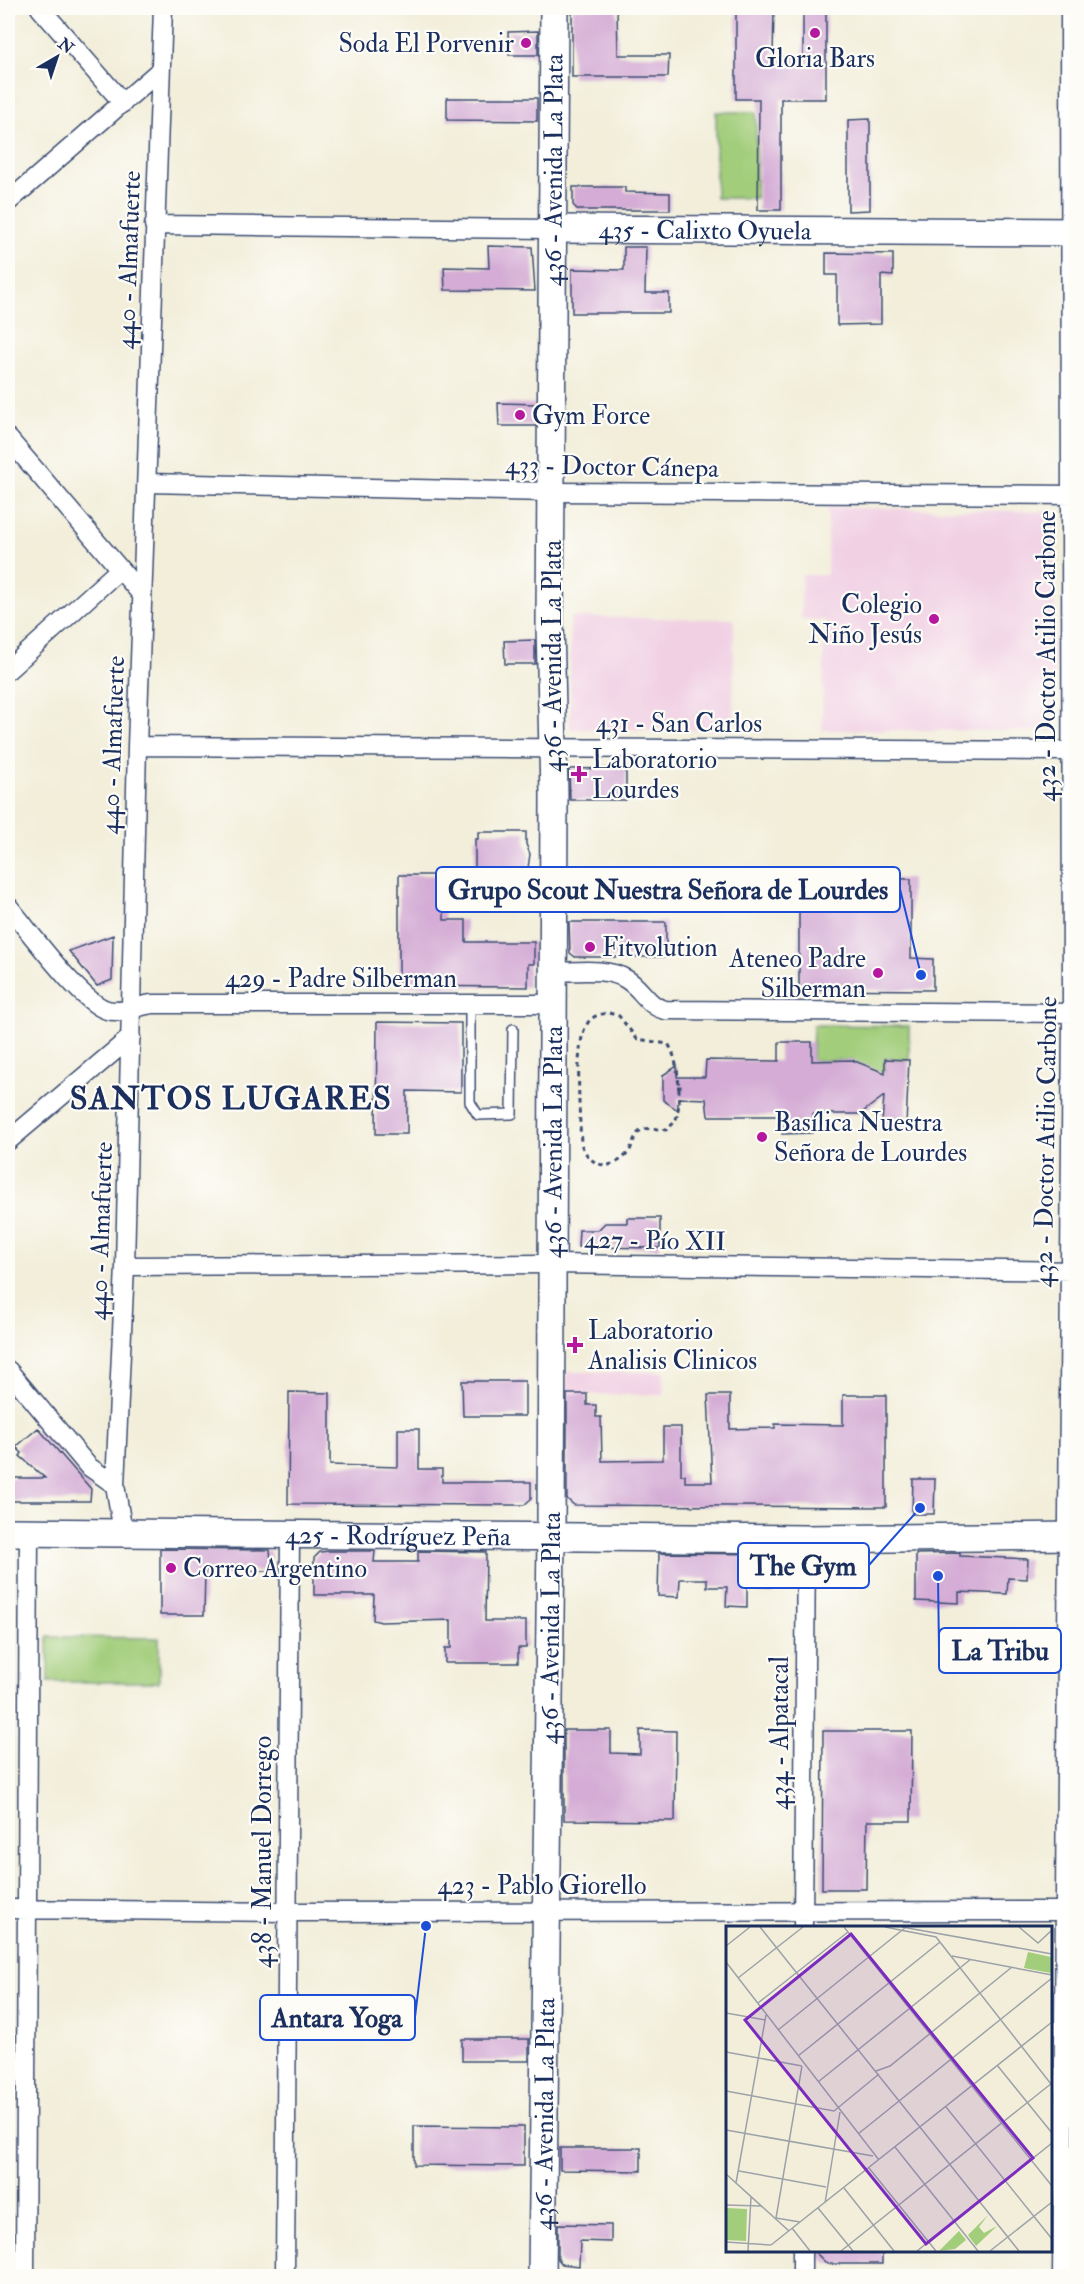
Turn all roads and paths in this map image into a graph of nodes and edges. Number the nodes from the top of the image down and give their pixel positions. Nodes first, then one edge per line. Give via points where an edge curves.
1 (40, 8) edge
2 (163, 8) edge
3 (554, 8) edge
4 (1070, 8) edge
5 (159, 71) junction
6 (123, 103) junction
7 (8, 202) edge
8 (154, 225) junction
9 (552, 228) junction
10 (1073, 232) edge
11 (8, 438) edge
12 (147, 483) junction
13 (551, 492) junction
14 (1074, 495) edge
15 (119, 570) junction
16 (142, 595) junction
17 (8, 670) edge
18 (137, 746) junction
19 (552, 748) junction
20 (1074, 751) edge
21 (8, 906) edge
22 (553, 972) junction
23 (470, 1003) junction
24 (552, 1004) junction
25 (132, 1010) junction
26 (1075, 1013) edge
27 (513, 1029) dead end
28 (131, 1037) junction
29 (677, 1087) junction
30 (686, 1088) dead end
31 (8, 1141) edge
32 (552, 1264) junction
33 (125, 1266) junction
34 (1072, 1271) edge
35 (8, 1370) edge
36 (116, 1485) junction
37 (18, 1532) edge
38 (123, 1532) junction
39 (290, 1535) junction
40 (551, 1536) junction
41 (1073, 1536) edge
42 (806, 1539) junction
43 (8, 1909) edge
44 (28, 1909) junction
45 (546, 1910) junction
46 (1071, 1911) edge
47 (286, 1912) junction
48 (803, 1919) edge
49 (802, 2251) edge
50 (25, 2277) edge
51 (285, 2277) edge
52 (542, 2277) edge
53 (802, 2277) edge
54 (1062, 2277) edge

1 - 6 street
2 - 5 street, 440 - Almafuerte
3 - 9 street, 436 - Avenida La Plata
4 - 10 street, 432 - Doctor Atilio Carbone
5 - 6 street
5 - 8 street, 440 - Almafuerte
6 - 7 street
8 - 9 street, 435 - Calixto Oyuela
8 - 12 street, 440 - Almafuerte
9 - 10 street, 435 - Calixto Oyuela
9 - 13 street, 436 - Avenida La Plata
10 - 14 street, 432 - Doctor Atilio Carbone
11 - 15 street
12 - 13 street, 433 - Doctor Cánepa
12 - 16 street, 440 - Almafuerte
13 - 14 street, 433 - Doctor Cánepa
13 - 19 street, 436 - Avenida La Plata
14 - 20 street, 432 - Doctor Atilio Carbone
15 - 16 street
15 - 17 street
16 - 18 street, 440 - Almafuerte
18 - 19 street, 431 - San Carlos
18 - 25 street, 440 - Almafuerte
19 - 20 street, 431 - San Carlos
19 - 22 street, 436 - Avenida La Plata
20 - 26 street, 432 - Doctor Atilio Carbone
21 - 25 street, 429 - Padre Silberman via 87,999 107,1010
22 - 24 street, 436 - Avenida La Plata
22 - 26 street via 614,973 634,984 656,1008 665,1010
23 - 24 street, 429 - Padre Silberman
23 - 25 street, 429 - Padre Silberman via 152,1004
23 - 27 lane via 470,1102 478,1115 512,1114
24 - 32 street, 436 - Avenida La Plata
25 - 28 street, 440 - Almafuerte
26 - 34 street, 432 - Doctor Atilio Carbone
28 - 31 street
28 - 33 street, 440 - Almafuerte
29 - 29 path via 677,1066 668,1044 637,1039 619,1016 600,1014 592,1018 585,1027 580,1061 581,1144 586,1155 595,1164 612,1165 629,1151 645,1128 666,1130 675,1122
29 - 30 path
32 - 33 street, 427 - Pío XII
32 - 34 street, 427 - Pío XII
32 - 40 street, 436 - Avenida La Plata
33 - 36 street, 440 - Almafuerte
34 - 41 street, 432 - Doctor Atilio Carbone
35 - 36 street via 88,1466
36 - 38 street, 440 - Almafuerte
37 - 38 street, 425 - Rodríguez Peña
37 - 44 street
38 - 39 street, 425 - Rodríguez Peña
39 - 40 street, 425 - Rodríguez Peña
39 - 47 street, 438 - Manuel Dorrego
40 - 42 street, 425 - Rodríguez Peña
40 - 45 street, 436 - Avenida La Plata
41 - 42 street, 425 - Rodríguez Peña
41 - 46 street, 432 - Doctor Atilio Carbone
42 - 48 street, 434 - Alpatacal
43 - 44 street, 423 - Pablo Giorello
44 - 47 street, 423 - Pablo Giorello
44 - 50 street
45 - 47 street, 423 - Pablo Giorello
45 - 48 street, 423 - Pablo Giorello
45 - 52 street, 436 - Avenida La Plata
46 - 48 street, 423 - Pablo Giorello
46 - 54 street, 432 - Doctor Atilio Carbone
47 - 51 street, 438 - Manuel Dorrego
49 - 53 street

